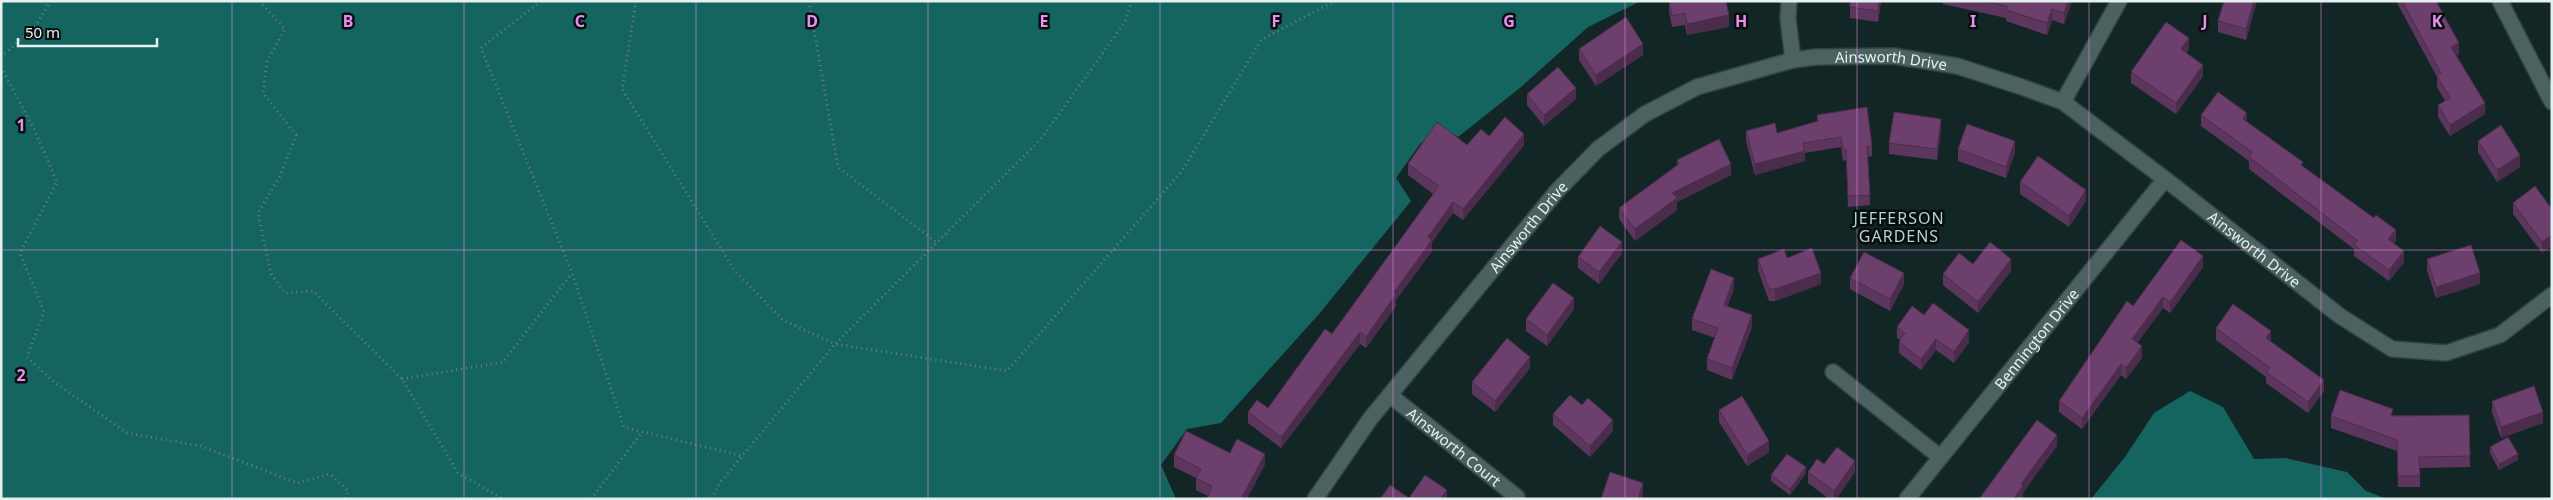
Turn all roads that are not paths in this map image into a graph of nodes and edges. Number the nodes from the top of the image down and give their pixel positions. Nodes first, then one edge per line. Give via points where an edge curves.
1 (1789, 1) edge
2 (2118, 1) edge
3 (2500, 1) edge
4 (1792, 60) junction
5 (2063, 102) junction
6 (2552, 102) edge
7 (2166, 179) junction
8 (2552, 295) edge
9 (1833, 372) dead end
10 (1391, 396) junction
11 (1940, 457) junction
12 (1517, 497) dead end
13 (1315, 499) edge
14 (1908, 499) edge

1 - 4 street
2 - 5 street
3 - 6 street
4 - 5 street, Ainsworth Drive via 1893,56 1956,66
4 - 10 street, Ainsworth Drive via 1697,87 1645,114 1598,149 1557,191
5 - 7 street, Ainsworth Drive
7 - 8 street, Ainsworth Drive via 2340,316 2392,349 2446,353 2500,335
7 - 11 street, Bennington Drive
9 - 11 street
10 - 12 street, Ainsworth Court
10 - 13 street, Ainsworth Drive via 1370,420
11 - 14 street, Bennington Drive

